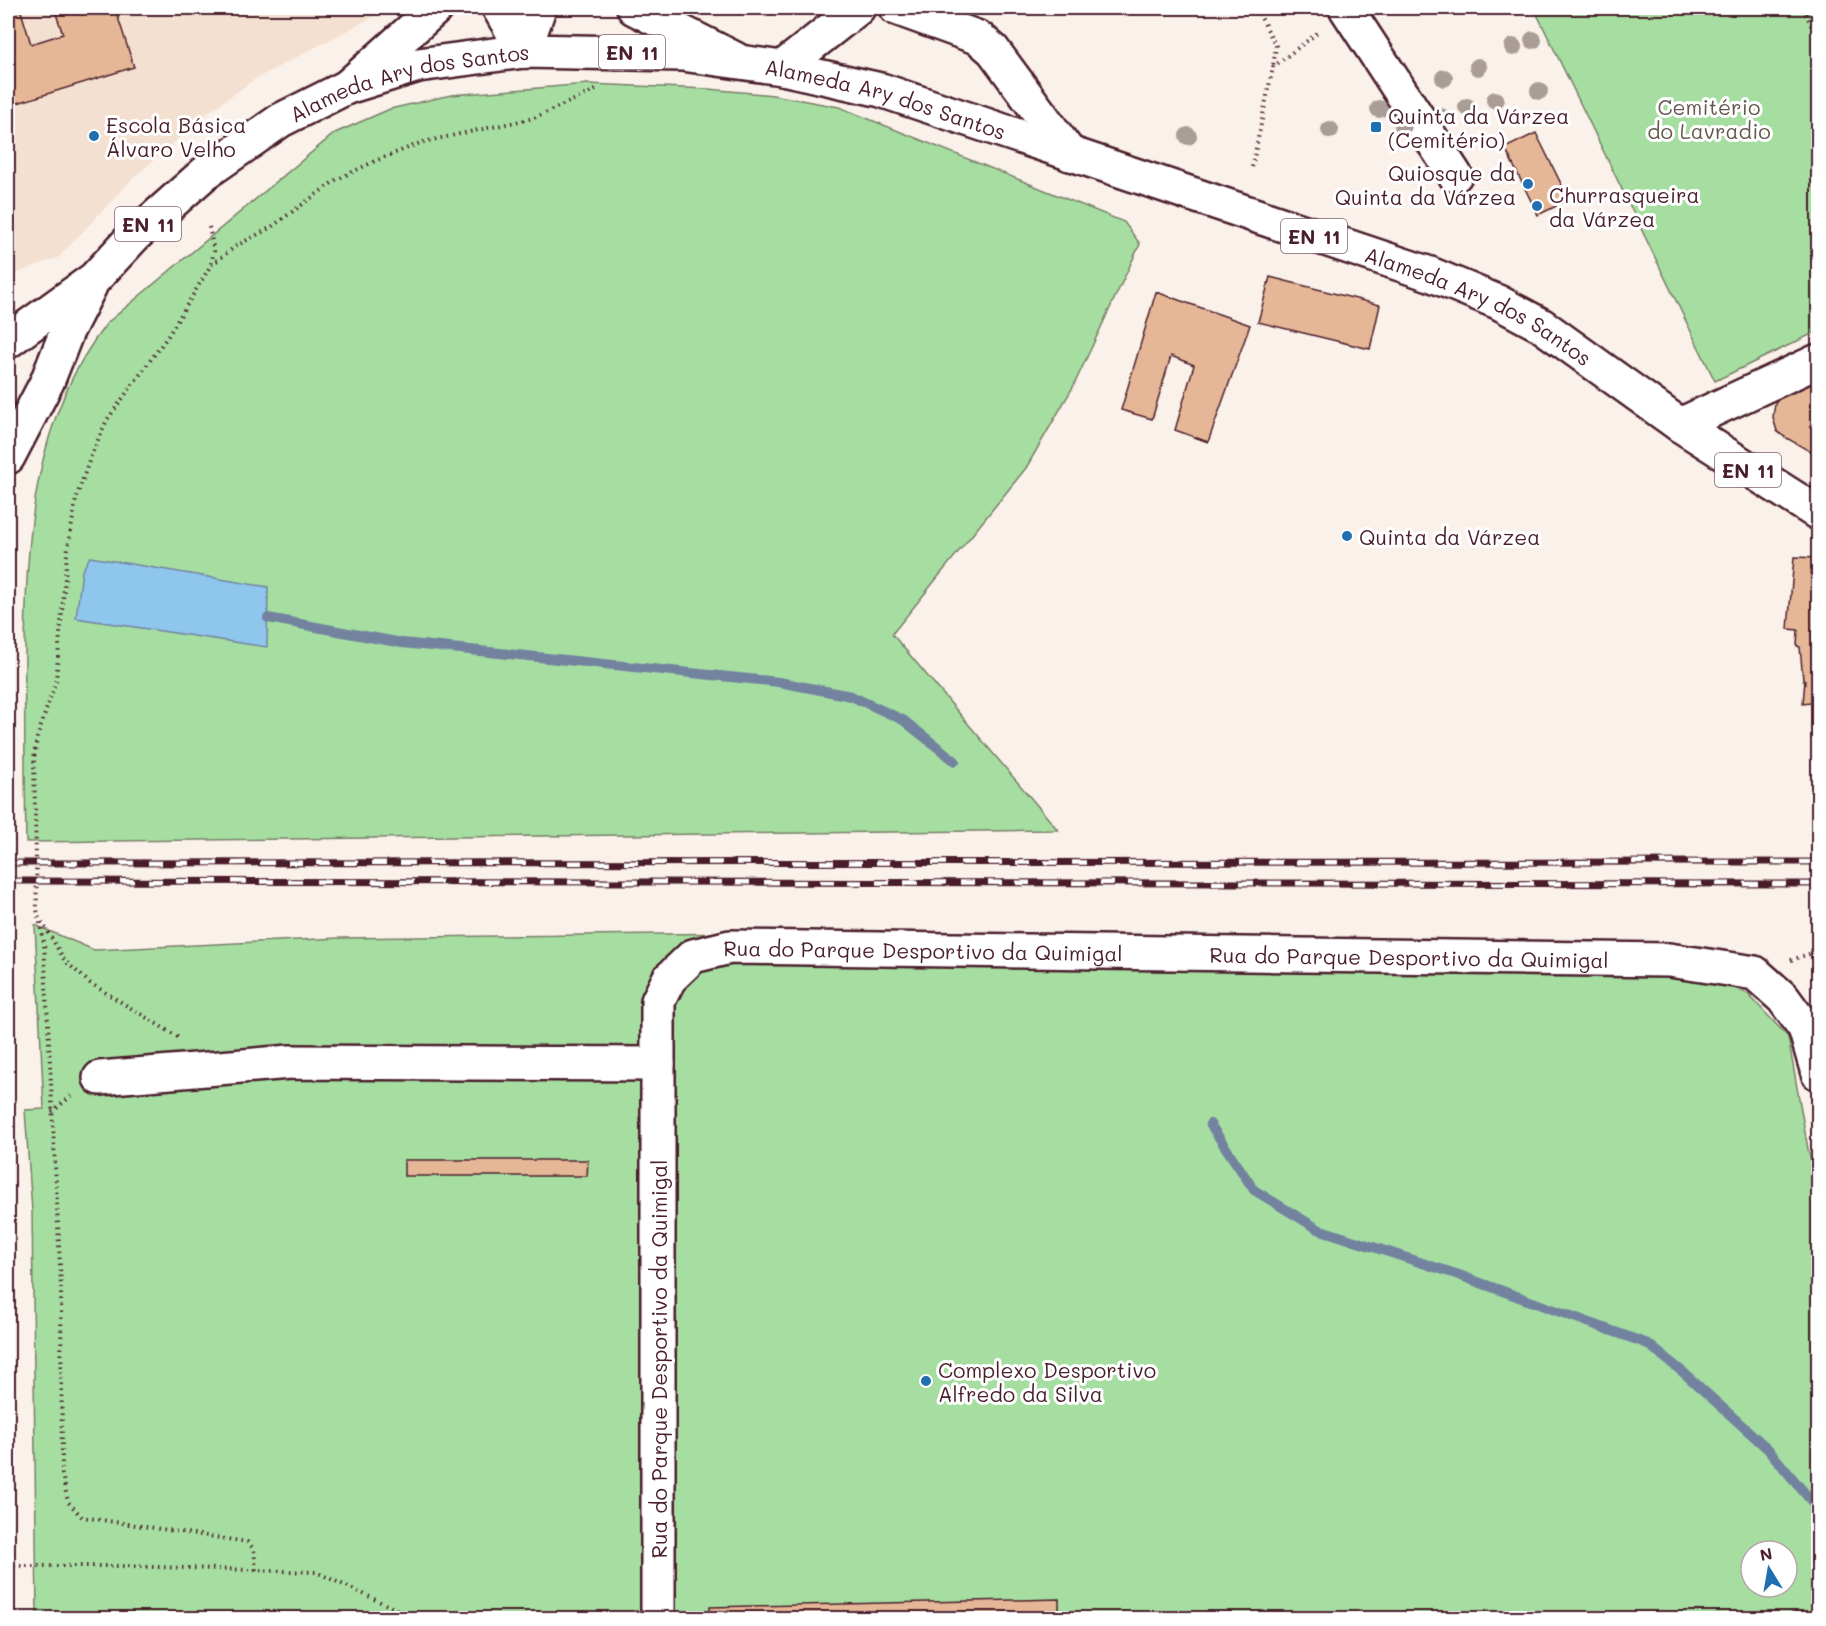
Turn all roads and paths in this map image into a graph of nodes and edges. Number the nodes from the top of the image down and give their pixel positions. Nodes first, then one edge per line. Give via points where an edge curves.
1 (436, 8) edge
2 (499, 8) edge
3 (539, 8) edge
4 (634, 8) edge
5 (858, 8) edge
6 (896, 8) edge
7 (1256, 8) edge
8 (1803, 8) edge
9 (1347, 9) edge
10 (1818, 40) edge
11 (524, 51) junction
12 (739, 62) junction
13 (1273, 67) junction
14 (782, 68) junction
15 (607, 84) dead end
16 (347, 87) junction
17 (1070, 154) junction
18 (1252, 167) dead end
19 (1455, 175) dead end
20 (209, 227) dead end
21 (211, 264) junction
22 (94, 279) junction
23 (8, 341) edge
24 (1818, 361) edge
25 (1680, 425) junction
26 (8, 457) edge
27 (1818, 513) edge
28 (40, 919) junction
29 (658, 1064) junction
30 (226, 1067) junction
31 (1818, 1073) edge
32 (100, 1078) dead end
33 (8, 1566) edge
34 (256, 1570) junction
35 (415, 1618) edge
36 (658, 1618) edge

1 - 16 street
2 - 11 street
3 - 11 street
4 - 12 street
5 - 14 street
6 - 17 street via 979,38 993,50
7 - 13 path via 1276,46
8 - 10 path
9 - 13 path
9 - 19 street
11 - 12 street, Alameda Ary dos Santos / EN 11 via 670,53
11 - 16 street, Alameda Ary dos Santos / EN 11 via 418,65
12 - 14 street, Alameda Ary dos Santos / EN 11
13 - 18 path
14 - 17 street, Alameda Ary dos Santos / EN 11 via 881,90
15 - 21 path via 534,118 423,142 375,161 336,180 270,228
16 - 22 street, Alameda Ary dos Santos / EN 11 via 281,120 205,173 134,236
17 - 25 street, Alameda Ary dos Santos / EN 11 via 1430,274 1498,302 1541,325
20 - 21 path via 214,251
21 - 28 path via 168,336 107,420 76,499 67,555 59,662 34,759
22 - 23 street, Alameda Ary dos Santos / EN 11
22 - 26 street, Alameda Ary dos Santos / EN 11
24 - 25 street
25 - 27 street, EN 11
28 - 30 path via 65,961 90,983
28 - 34 path via 61,1286 62,1474 68,1503 82,1517 247,1542 254,1550
29 - 30 street via 390,1061
29 - 31 street, Rua do Parque Desportivo da Quimigal via 658,1001 669,979 693,956 730,947 1669,960 1755,973 1783,998 1805,1028
29 - 36 street, Rua do Parque Desportivo da Quimigal
30 - 32 street
33 - 34 path
34 - 35 path via 316,1572

